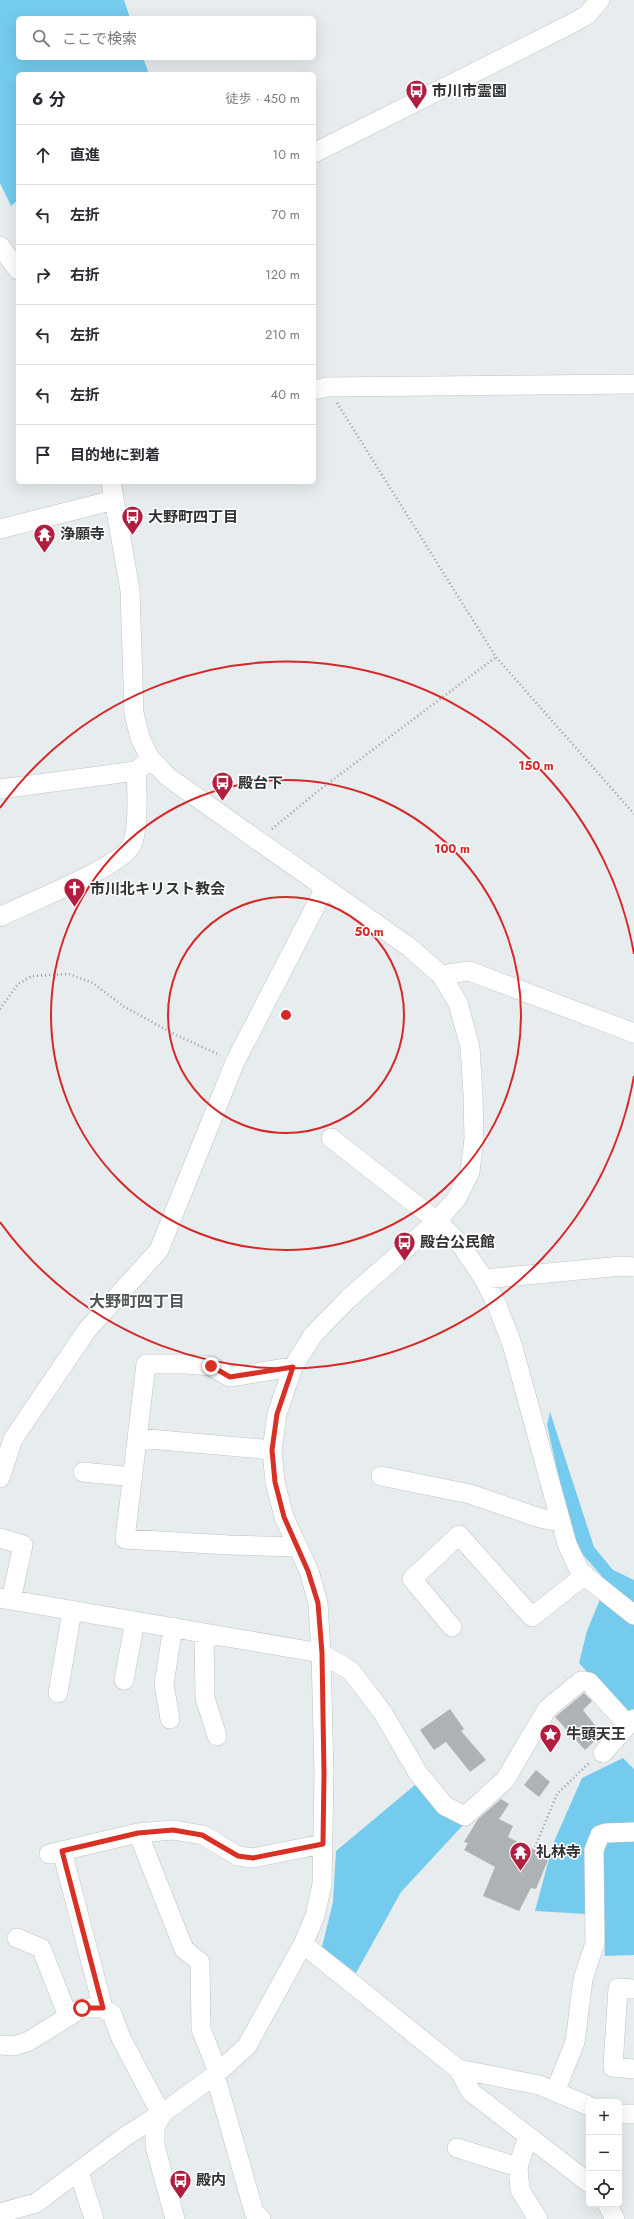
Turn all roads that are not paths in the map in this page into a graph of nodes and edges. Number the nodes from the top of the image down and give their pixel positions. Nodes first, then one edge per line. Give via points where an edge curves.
1 (600, 0) edge
2 (316, 152) edge
3 (0, 246) edge
4 (16, 267) edge
5 (634, 384) edge
6 (320, 389) edge
7 (113, 491) edge
8 (0, 529) edge
9 (152, 760) junction
10 (136, 771) junction
11 (0, 789) edge
12 (325, 888) junction
13 (0, 917) edge
14 (441, 975) junction
15 (634, 1033) edge
16 (332, 1138) dead end
17 (437, 1221) junction
18 (634, 1267) edge
19 (484, 1279) junction
20 (293, 1367) junction
21 (138, 1438) junction
22 (272, 1450) junction
23 (83, 1472) dead end
24 (381, 1476) dead end
25 (133, 1477) junction
26 (0, 1478) edge
27 (560, 1522) junction
28 (0, 1538) edge
29 (297, 1547) junction
30 (585, 1576) junction
31 (5, 1599) edge
32 (72, 1611) junction
33 (634, 1615) edge
34 (135, 1621) junction
35 (173, 1628) junction
36 (452, 1628) dead end
37 (204, 1633) junction
38 (322, 1653) junction
39 (124, 1680) dead end
40 (58, 1693) dead end
41 (170, 1719) dead end
42 (631, 1722) edge
43 (217, 1736) dead end
44 (603, 1753) road end
45 (634, 1832) edge
46 (138, 1833) junction
47 (323, 1844) junction
48 (17, 1938) dead end
49 (303, 1944) junction
50 (634, 1989) edge
51 (103, 2008) junction
52 (68, 2016) junction
53 (0, 2045) edge
54 (458, 2069) junction
55 (634, 2069) edge
56 (217, 2074) junction
57 (555, 2092) junction
58 (586, 2105) edge
59 (163, 2113) junction
60 (622, 2114) edge
61 (634, 2114) edge
62 (528, 2136) junction
63 (457, 2148) dead end
64 (518, 2167) junction
65 (79, 2172) junction
66 (586, 2181) edge
67 (609, 2207) edge
68 (0, 2213) edge
69 (94, 2219) edge
70 (175, 2219) edge
71 (261, 2219) edge
72 (538, 2219) edge
73 (615, 2219) edge

1 - 2 street via 587,15 569,25
3 - 4 street
5 - 6 street
7 - 8 street
7 - 9 street via 130,590 134,713 140,738
9 - 10 street
9 - 12 street via 168,777
10 - 11 street
10 - 13 street via 136,824 131,846 124,854 93,873
12 - 14 street via 409,947
12 - 26 street via 235,1062 159,1250 87,1330 13,1439
14 - 15 street via 469,971
14 - 17 street via 458,1003 470,1047 474,1138 470,1172 457,1198
16 - 17 street
17 - 19 street via 460,1245
17 - 20 street via 349,1298 313,1335
18 - 19 street
19 - 27 street via 512,1344
20 - 21 street via 230,1377 211,1366 146,1364
20 - 22 street via 277,1414
21 - 22 street
21 - 25 street
22 - 29 street via 275,1482 284,1517
23 - 25 street
24 - 27 street via 470,1494 540,1518
25 - 29 street via 125,1539
27 - 30 street via 567,1544 580,1572
28 - 31 street via 23,1545
29 - 38 street via 318,1603
30 - 33 street
30 - 36 street via 532,1616 459,1534 412,1580
31 - 32 street
32 - 34 street
32 - 40 street
34 - 35 street
34 - 39 street
35 - 37 street
35 - 41 street via 164,1684
37 - 38 street
37 - 43 street via 205,1698
38 - 42 street via 351,1671 383,1713 418,1773 445,1806 465,1816 505,1780 547,1709 582,1682 589,1682
38 - 47 street
42 - 44 street
45 - 57 street via 606,1832 600,1835 594,1850 595,1943 583,1979 575,2042
46 - 47 street via 173,1830 202,1835 238,1856 253,1858
46 - 51 street via 55,1853
46 - 56 street via 184,1949 200,1962 201,2029
47 - 49 street via 322,1884 315,1916
48 - 52 street via 41,1948
49 - 54 street
49 - 56 street via 247,2046
50 - 55 street via 618,1988 613,2067
51 - 52 street via 82,2008
51 - 59 street via 112,2014 121,2038
52 - 53 street via 29,2041 14,2046
54 - 57 street via 539,2086
54 - 62 street via 471,2092
56 - 59 street
56 - 71 street via 254,2212
57 - 58 street
59 - 65 street via 126,2136
59 - 70 street via 155,2126 154,2134
60 - 61 street
62 - 64 street
62 - 66 street
63 - 64 street
64 - 72 street via 520,2190
65 - 68 street via 36,2203
65 - 69 street
67 - 73 street

